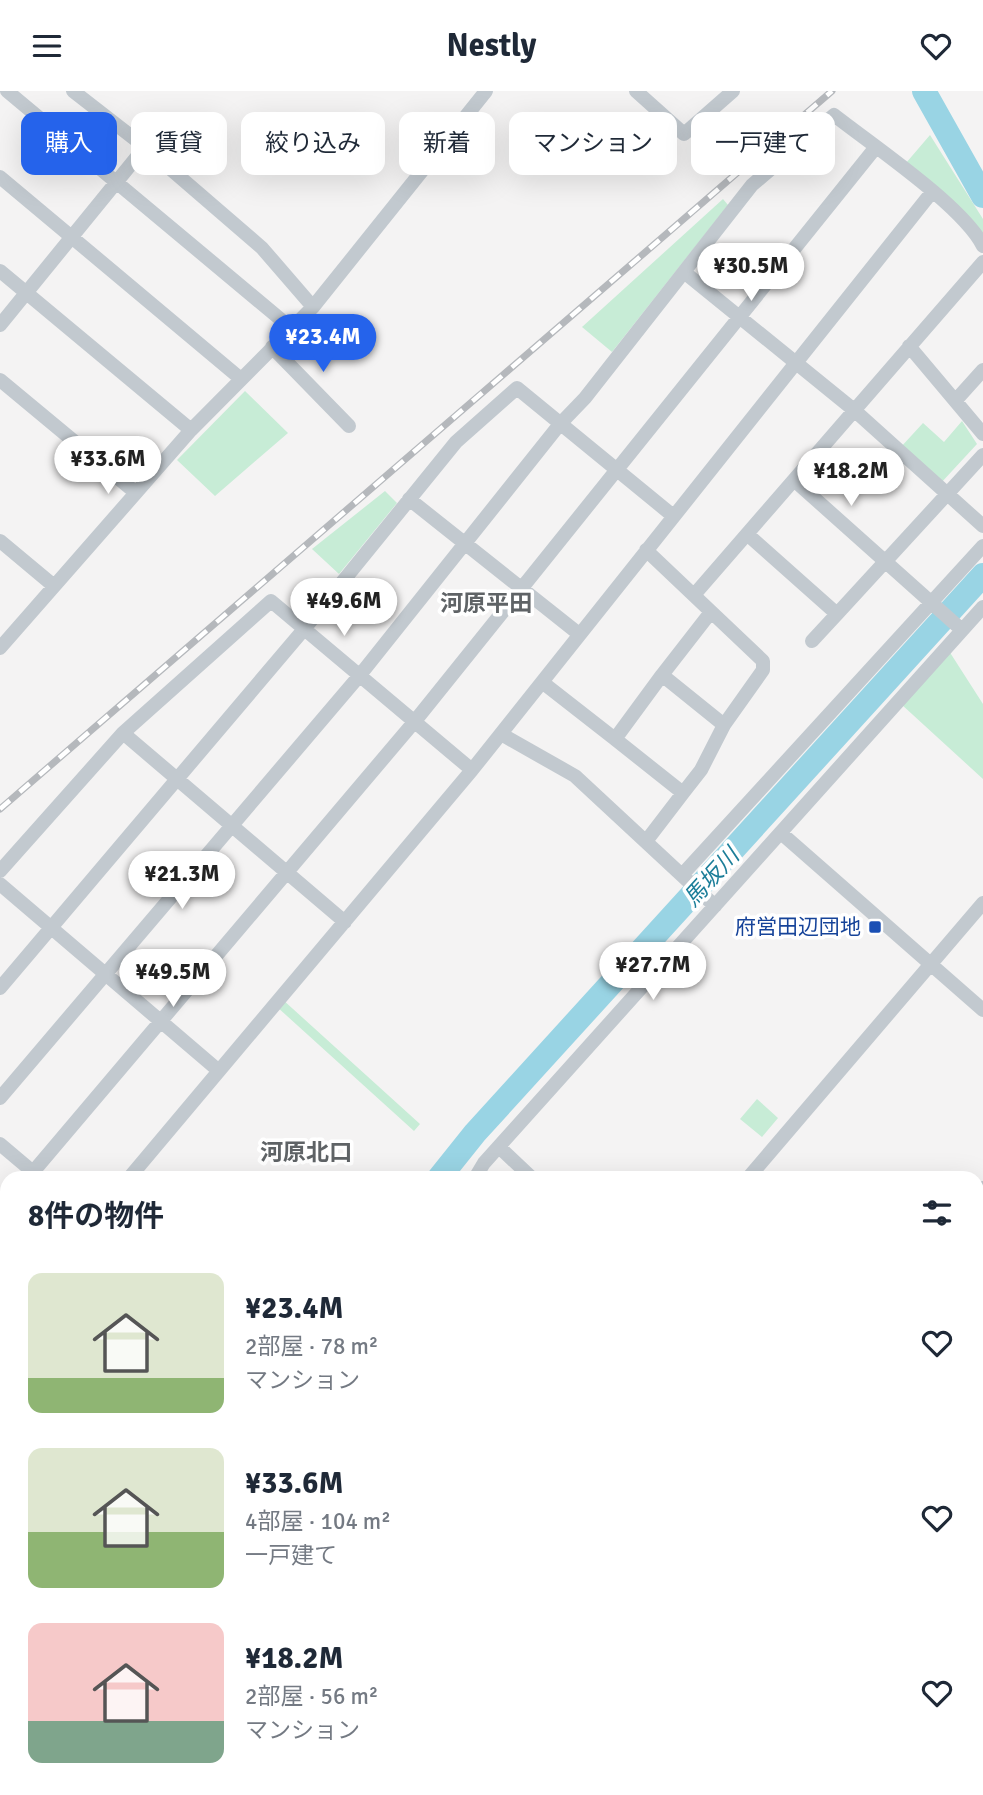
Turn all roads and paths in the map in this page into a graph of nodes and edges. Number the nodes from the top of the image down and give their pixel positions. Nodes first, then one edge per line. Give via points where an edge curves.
1 (7, 91) edge
2 (74, 91) edge
3 (486, 91) edge
4 (636, 91) edge
5 (728, 93) edge
6 (131, 137) edge
7 (876, 147) junction
8 (131, 164) edge
9 (177, 175) edge
10 (0, 177) edge
11 (117, 181) junction
12 (932, 192) junction
13 (72, 235) junction
14 (983, 246) edge
15 (983, 262) edge
16 (0, 271) edge
17 (684, 272) junction
18 (27, 293) junction
19 (313, 307) junction
20 (740, 316) junction
21 (0, 325) edge
22 (291, 328) junction
23 (909, 346) junction
24 (272, 347) junction
25 (796, 361) junction
26 (983, 370) edge
27 (241, 379) junction
28 (0, 380) edge
29 (956, 400) junction
30 (854, 410) junction
31 (560, 424) junction
32 (349, 426) dead end
33 (191, 430) junction
34 (983, 434) edge
35 (983, 455) edge
36 (618, 470) junction
37 (794, 480) junction
38 (135, 492) junction
39 (948, 494) junction
40 (409, 499) junction
41 (673, 515) junction
42 (983, 526) edge
43 (747, 534) junction
44 (0, 541) edge
45 (466, 544) junction
46 (983, 546) edge
47 (646, 550) junction
48 (885, 561) junction
49 (54, 586) junction
50 (522, 589) junction
51 (694, 595) junction
52 (935, 606) junction
53 (983, 607) edge
54 (711, 612) junction
55 (837, 614) junction
56 (958, 627) junction
57 (305, 628) junction
58 (579, 634) junction
59 (812, 641) dead end
60 (2, 642) edge
61 (360, 675) junction
62 (662, 675) junction
63 (542, 682) junction
64 (415, 721) junction
65 (724, 725) junction
66 (123, 733) junction
67 (501, 734) junction
68 (615, 739) junction
69 (472, 770) junction
70 (178, 778) junction
71 (683, 793) junction
72 (232, 825) junction
73 (780, 833) junction
74 (647, 840) junction
75 (0, 871) edge
76 (287, 872) junction
77 (685, 879) junction
78 (0, 884) edge
79 (983, 903) edge
80 (713, 904) junction
81 (345, 922) junction
82 (51, 928) junction
83 (929, 964) junction
84 (105, 975) junction
85 (0, 988) edge
86 (983, 1010) edge
87 (161, 1021) junction
88 (219, 1071) junction
89 (0, 1098) edge
90 (0, 1144) edge
91 (499, 1147) junction
92 (31, 1171) edge
93 (39, 1171) edge
94 (135, 1171) edge
95 (480, 1171) edge
96 (525, 1171) edge
97 (754, 1171) edge

1 - 11 street
2 - 6 street
3 - 19 street
4 - 5 street via 684,134
7 - 12 street
7 - 17 street via 834,115 752,185
7 - 20 street
8 - 11 street
9 - 19 street via 262,248
10 - 13 street
11 - 13 street
11 - 22 street
12 - 14 street via 977,234
12 - 25 street
13 - 18 street
13 - 27 street
15 - 23 street
16 - 18 street
17 - 20 street
17 - 31 street
18 - 21 street
18 - 33 street
19 - 22 street
20 - 25 street
20 - 36 street
22 - 24 street
23 - 29 street
23 - 30 street
24 - 27 street
24 - 32 street
25 - 30 street
25 - 41 street
26 - 29 street
27 - 33 street
28 - 38 street
29 - 34 street
30 - 37 street
30 - 39 street
31 - 36 street
31 - 40 street via 517,388 456,442
31 - 45 street
33 - 38 street
35 - 39 street
36 - 41 street
36 - 50 street
37 - 43 street
37 - 48 street
38 - 49 street
39 - 42 street
39 - 48 street
40 - 45 street
40 - 57 street
41 - 47 street
43 - 51 street
43 - 55 street
44 - 49 street
45 - 50 street
45 - 61 street
46 - 52 street
47 - 51 street
47 - 58 street
48 - 52 street
48 - 55 street
49 - 60 street
50 - 58 street
50 - 64 street
51 - 54 street
52 - 56 street
52 - 77 street
53 - 56 street
54 - 62 street
54 - 65 street via 763,661 763,670
55 - 59 street
56 - 73 street
57 - 61 street
57 - 66 street via 271,600
57 - 70 street
58 - 63 street
61 - 64 street
61 - 72 street
62 - 65 street
62 - 68 street
63 - 67 street
63 - 68 street
64 - 69 street
64 - 76 street
65 - 71 street via 701,770
66 - 70 street
66 - 75 street
67 - 69 street
67 - 74 street via 575,776
68 - 71 street
69 - 81 street
70 - 72 street
70 - 82 street
71 - 74 street
72 - 76 street
72 - 84 street
73 - 80 street
73 - 83 street
74 - 77 street
76 - 81 street
76 - 87 street
77 - 80 street
78 - 82 street
79 - 83 street
80 - 91 street
81 - 88 street
82 - 84 street
82 - 85 street
83 - 86 street
83 - 97 street
84 - 87 street
84 - 89 street
87 - 88 street
87 - 93 street
88 - 94 street
90 - 92 street
91 - 95 street
91 - 96 street

